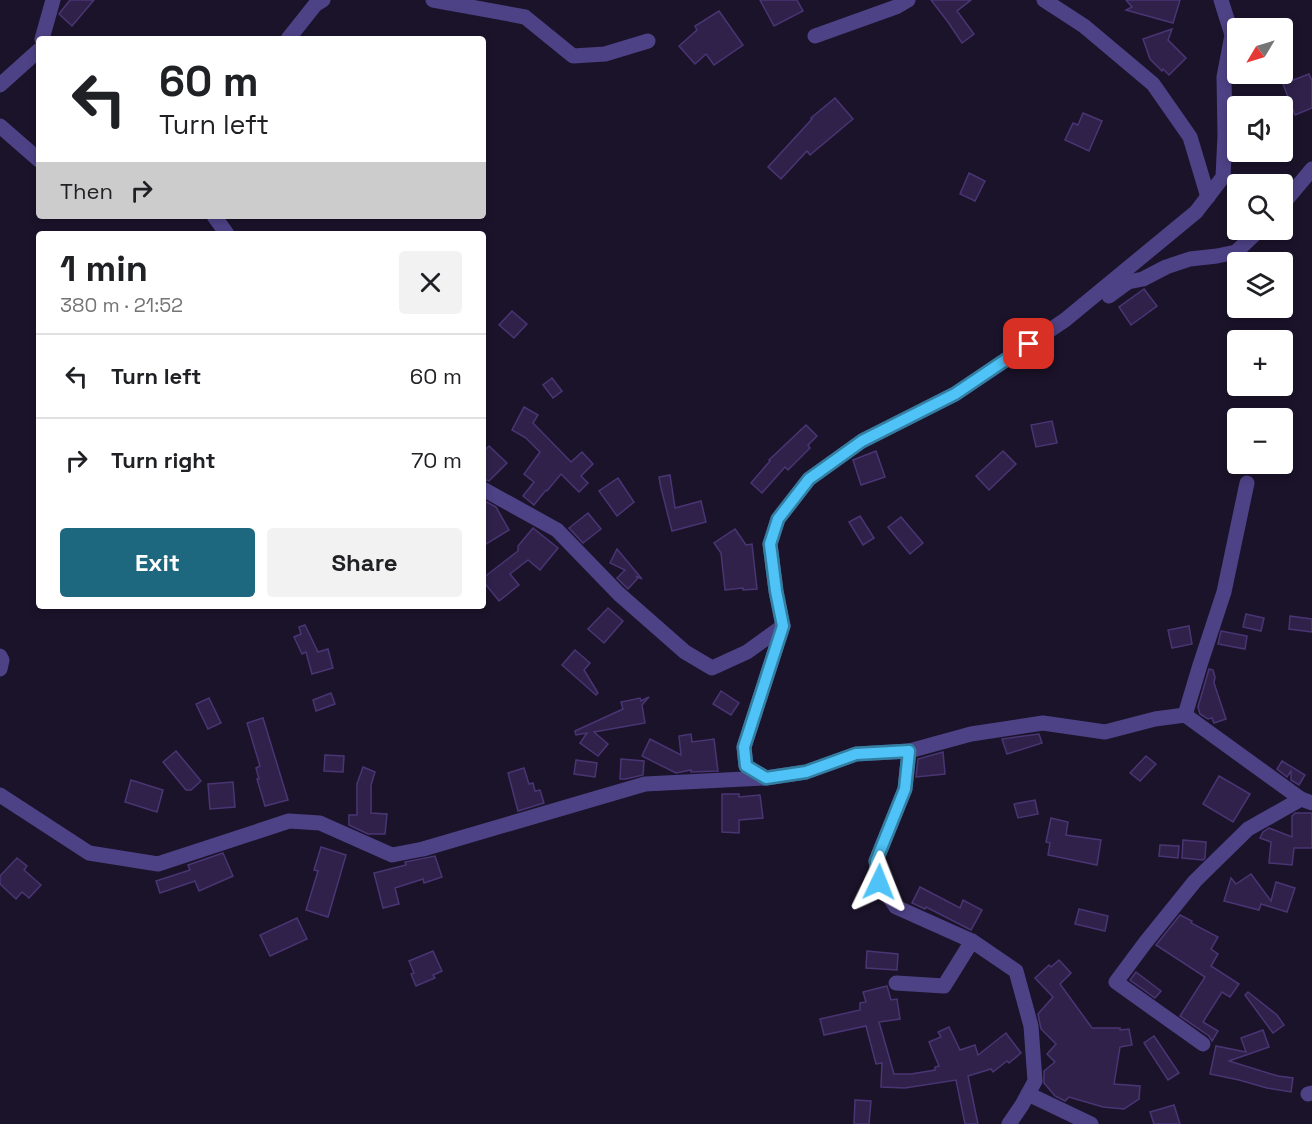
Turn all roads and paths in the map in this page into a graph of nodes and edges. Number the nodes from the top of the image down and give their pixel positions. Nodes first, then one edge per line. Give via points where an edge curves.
1 (53, 0) edge
2 (322, 0) edge
3 (433, 0) edge
4 (908, 0) edge
5 (1044, 0) edge
6 (1221, 0) edge
7 (43, 36) edge
8 (290, 36) edge
9 (815, 36) dead end
10 (648, 41) dead end
11 (36, 53) edge
12 (0, 85) edge
13 (0, 126) edge
14 (36, 157) edge
15 (1312, 169) edge
16 (1293, 192) edge
17 (1208, 197) junction
18 (1249, 240) edge
19 (1067, 319) junction
20 (1247, 483) dead end
21 (486, 491) edge
22 (783, 626) junction
23 (0, 656) edge
24 (0, 669) edge
25 (1185, 716) junction
26 (909, 751) junction
27 (766, 778) junction
28 (0, 795) edge
29 (1306, 801) edge
30 (972, 940) junction
31 (896, 983) dead end
32 (1203, 1044) dead end
33 (1028, 1094) junction
34 (1009, 1124) edge
35 (1091, 1124) edge

1 - 7 street
2 - 8 street
3 - 10 street via 525,17 573,56 605,54
4 - 9 street
5 - 17 street via 1084,26 1153,84 1191,137
6 - 17 street via 1232,35 1224,77 1223,177
11 - 12 street
13 - 14 street
15 - 16 street
17 - 19 street via 1196,212
18 - 19 street via 1236,252 1190,259 1128,282
19 - 22 street via 955,394 862,441 809,479 778,519 770,544
20 - 25 street via 1224,592
21 - 22 street via 557,530 619,594 685,652 712,668 747,652
22 - 27 street via 744,747 746,766
23 - 24 street
25 - 26 street via 1155,719 1106,732 1043,723 971,734
25 - 29 street
26 - 27 street via 856,754 806,772
26 - 30 street via 905,789 876,861 879,882 896,907
27 - 28 street via 645,784 392,855 320,824 289,821 158,864 89,853
29 - 32 street via 1248,829 1195,881 1116,982
30 - 31 street via 944,986
30 - 33 street via 1016,971 1031,1026 1035,1081
33 - 34 street
33 - 35 street

